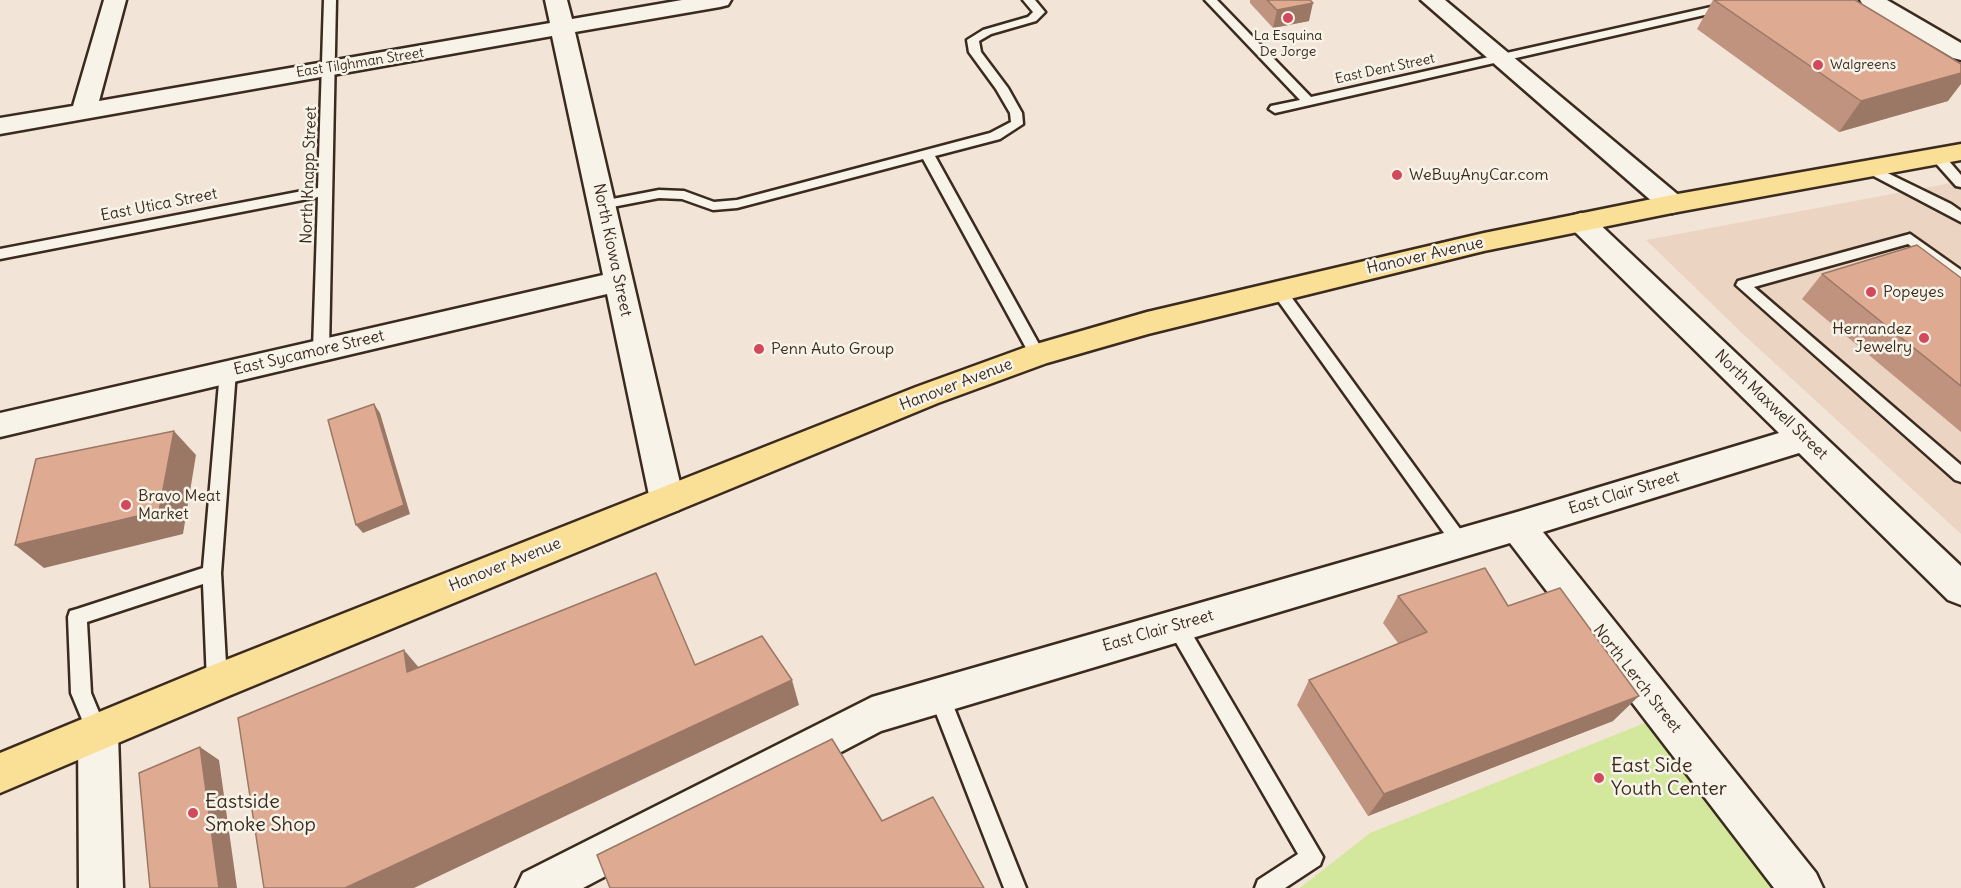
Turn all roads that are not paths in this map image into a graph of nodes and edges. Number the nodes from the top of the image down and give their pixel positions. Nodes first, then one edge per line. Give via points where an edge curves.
1 (115, 0) edge
2 (330, 0) edge
3 (556, 0) edge
4 (720, 0) edge
5 (1029, 0) edge
6 (1211, 0) edge
7 (1432, 0) edge
8 (1757, 0) edge
9 (1871, 0) edge
10 (563, 29) junction
11 (1961, 53) edge
12 (1501, 59) junction
13 (329, 68) junction
14 (1308, 101) junction
15 (1275, 109) dead end
16 (84, 111) junction
17 (0, 126) edge
18 (927, 154) junction
19 (1949, 154) edge
20 (1871, 169) junction
21 (1961, 183) edge
22 (325, 191) junction
23 (1672, 204) junction
24 (602, 205) junction
25 (1961, 218) edge
26 (1581, 222) junction
27 (0, 254) edge
28 (1961, 277) edge
29 (619, 281) junction
30 (1279, 291) junction
31 (321, 350) junction
32 (1037, 355) junction
33 (228, 371) junction
34 (0, 425) edge
35 (1805, 438) junction
36 (1961, 475) edge
37 (667, 500) junction
38 (1517, 526) junction
39 (1460, 542) junction
40 (212, 573) junction
41 (1961, 589) edge
42 (1177, 626) junction
43 (217, 682) junction
44 (939, 695) junction
45 (98, 734) junction
46 (0, 773) edge
47 (101, 888) edge
48 (538, 888) edge
49 (1015, 888) edge
50 (1266, 888) edge
51 (1801, 888) edge

1 - 16 street
2 - 13 lane, North Knapp Street
3 - 10 street, North Kiowa Street
4 - 10 street, East Tilghman Street
5 - 18 lane via 1039,12 1032,19 973,40 975,52 1016,113 1017,124 995,136
6 - 14 lane
7 - 12 street
8 - 12 lane, East Dent Street
9 - 11 street
10 - 13 street, East Tilghman Street
10 - 24 street, North Kiowa Street
12 - 14 lane, East Dent Street
12 - 23 street
13 - 16 street, East Tilghman Street
13 - 22 lane, North Knapp Street
14 - 15 lane, East Dent Street
16 - 17 street, East Tilghman Street
18 - 24 lane via 736,204 713,206 684,195 659,194
18 - 32 lane
19 - 20 main road, Hanover Avenue
19 - 21 lane
20 - 23 main road, Hanover Avenue
20 - 25 lane
22 - 27 lane, East Utica Street
22 - 31 lane, North Knapp Street
23 - 26 main road, Hanover Avenue
24 - 29 street, North Kiowa Street
26 - 30 main road, Hanover Avenue
26 - 35 street, North Maxwell Street
28 - 36 lane via 1910,239 1743,285
29 - 31 street, East Sycamore Street
29 - 37 street, North Kiowa Street
30 - 32 main road, Hanover Avenue
30 - 39 lane
31 - 33 street, East Sycamore Street
32 - 37 main road, Hanover Avenue
33 - 34 street, East Sycamore Street
33 - 40 lane
35 - 38 street, East Clair Street
35 - 41 street, North Maxwell Street
37 - 43 main road, Hanover Avenue
38 - 39 street, East Clair Street
38 - 51 street, North Lerch Street
39 - 42 street, East Clair Street
40 - 43 lane
40 - 45 lane via 77,617 81,693
42 - 44 street, East Clair Street
42 - 50 lane via 1312,857
43 - 45 main road, Hanover Avenue
44 - 48 street, East Clair Street via 872,715
44 - 49 lane
45 - 46 main road, Hanover Avenue
45 - 47 street

